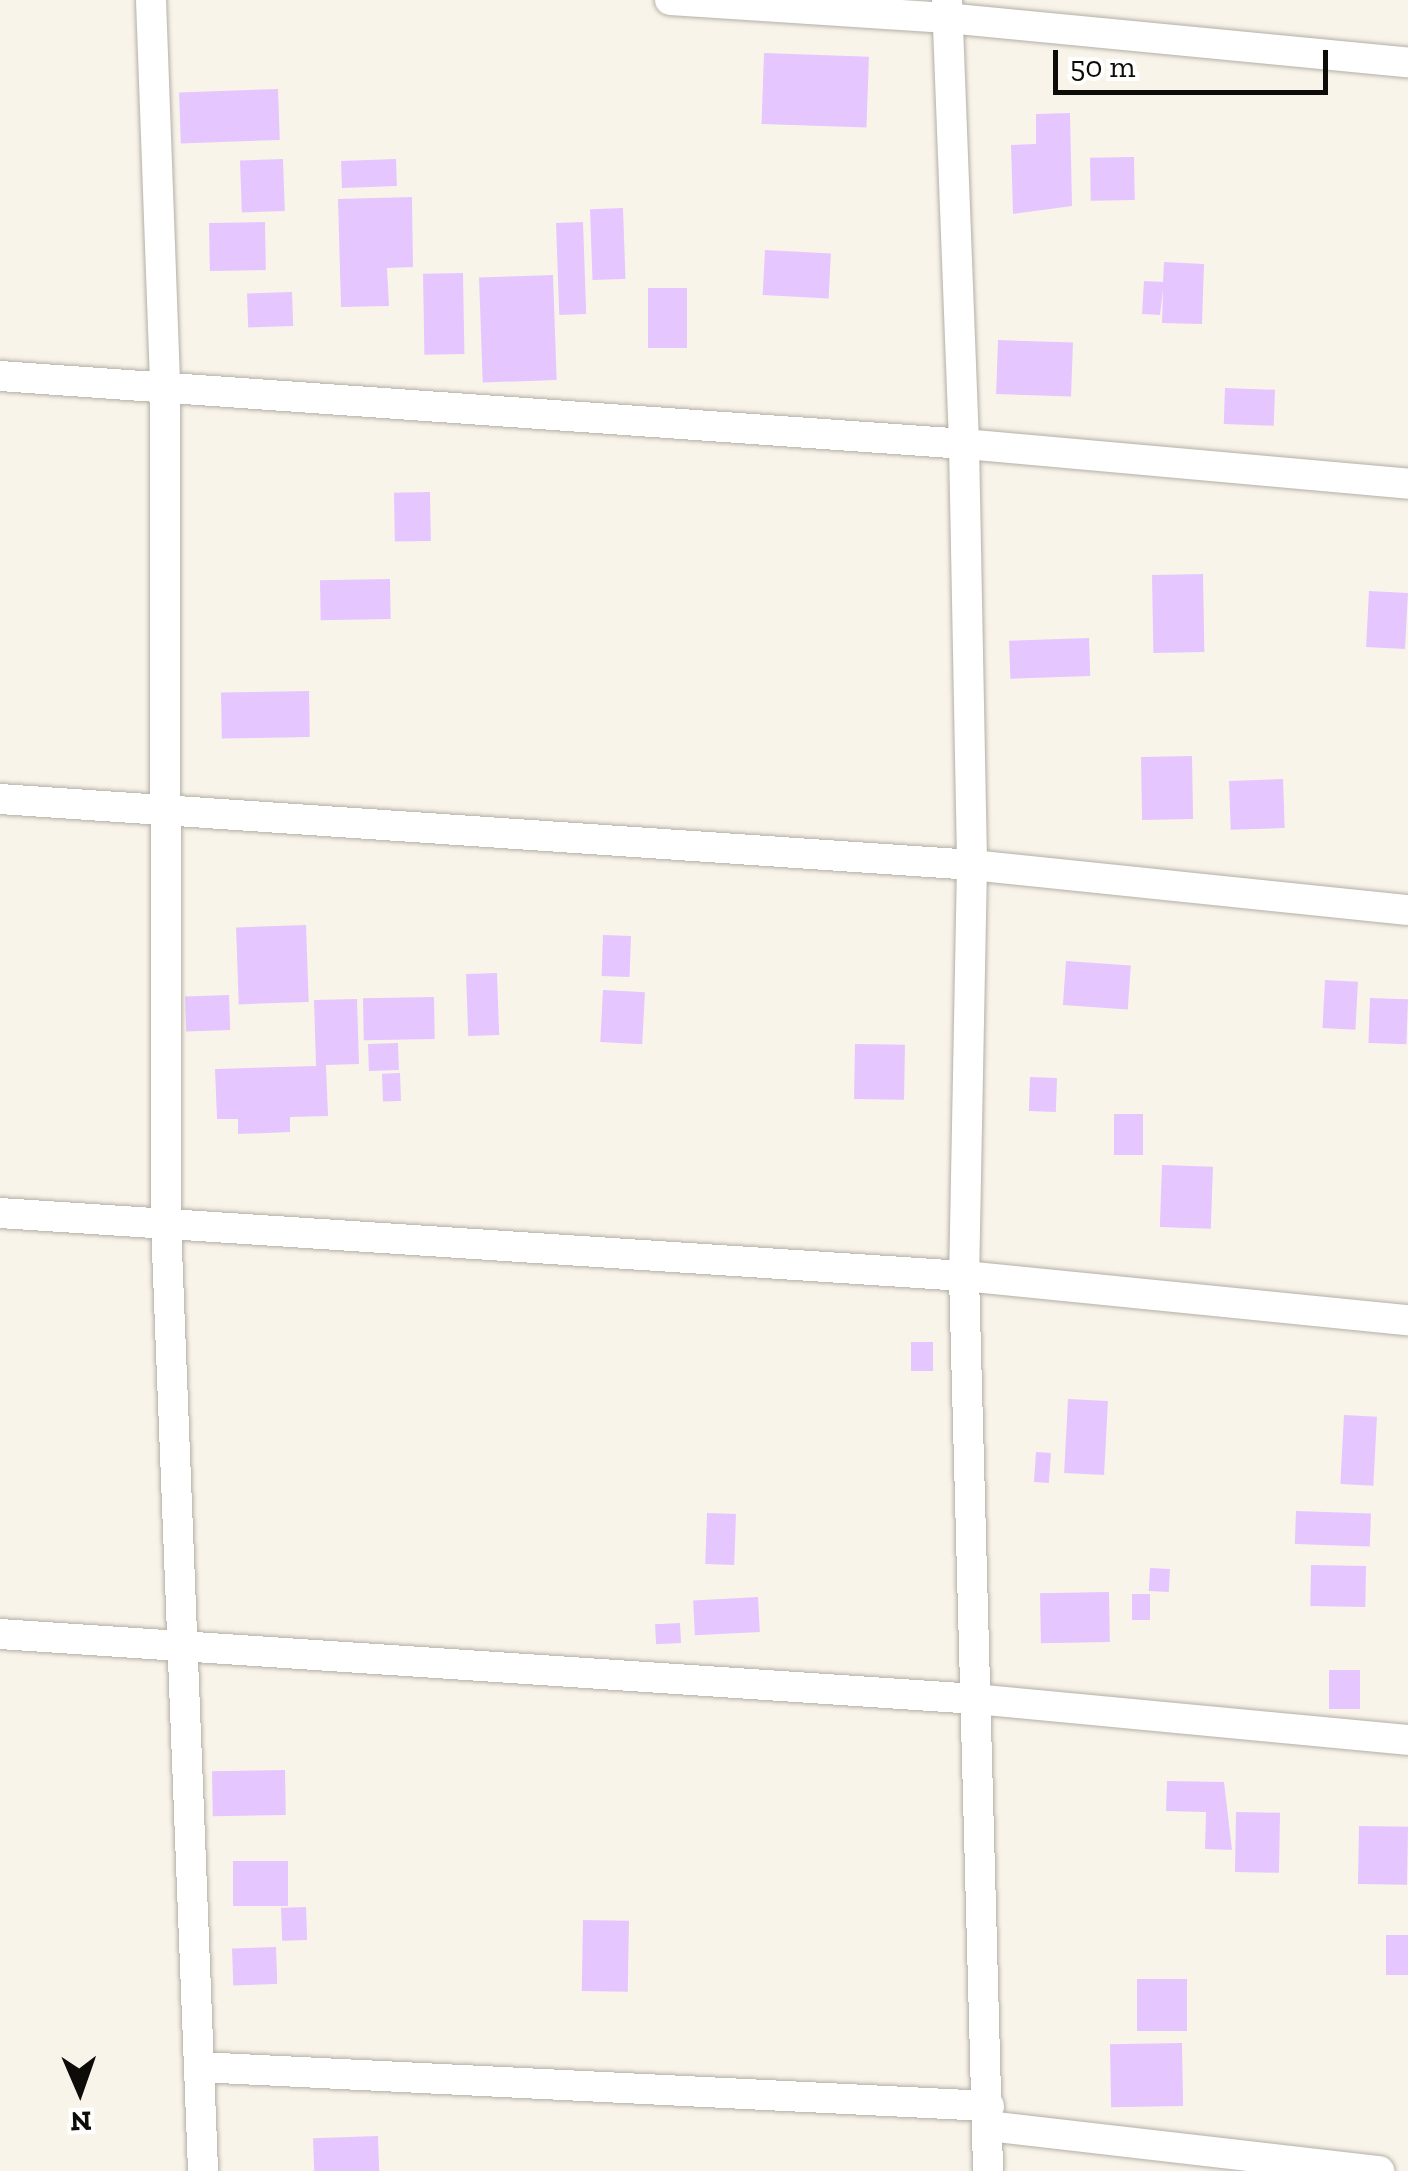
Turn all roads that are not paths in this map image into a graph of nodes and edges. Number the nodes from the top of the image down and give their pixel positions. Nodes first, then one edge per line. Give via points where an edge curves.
1 (151, 0) edge
2 (670, 0) edge
3 (947, 9) edge
4 (1408, 62) edge
5 (0, 376) edge
6 (165, 388) junction
7 (964, 444) junction
8 (1408, 484) edge
9 (0, 799) edge
10 (170, 810) junction
11 (972, 865) junction
12 (1408, 910) edge
13 (0, 1213) edge
14 (166, 1224) junction
15 (964, 1276) junction
16 (1408, 1320) edge
17 (0, 1634) edge
18 (181, 1647) junction
19 (976, 1699) junction
20 (1408, 1740) edge
21 (199, 2067) junction
22 (989, 2116) junction
23 (203, 2171) edge
24 (988, 2171) edge
25 (1380, 2171) edge

1 - 6 street
2 - 3 street
3 - 4 street
3 - 7 street
5 - 6 street
6 - 7 street
6 - 10 street
7 - 8 street
7 - 11 street
9 - 10 street
10 - 11 street
10 - 14 street
11 - 12 street
11 - 15 street
13 - 14 street
14 - 15 street
14 - 18 street
15 - 16 street
15 - 19 street
17 - 18 street
18 - 19 street
18 - 21 street
19 - 20 street
19 - 22 street
21 - 22 street
21 - 23 street
22 - 24 street
22 - 25 street

